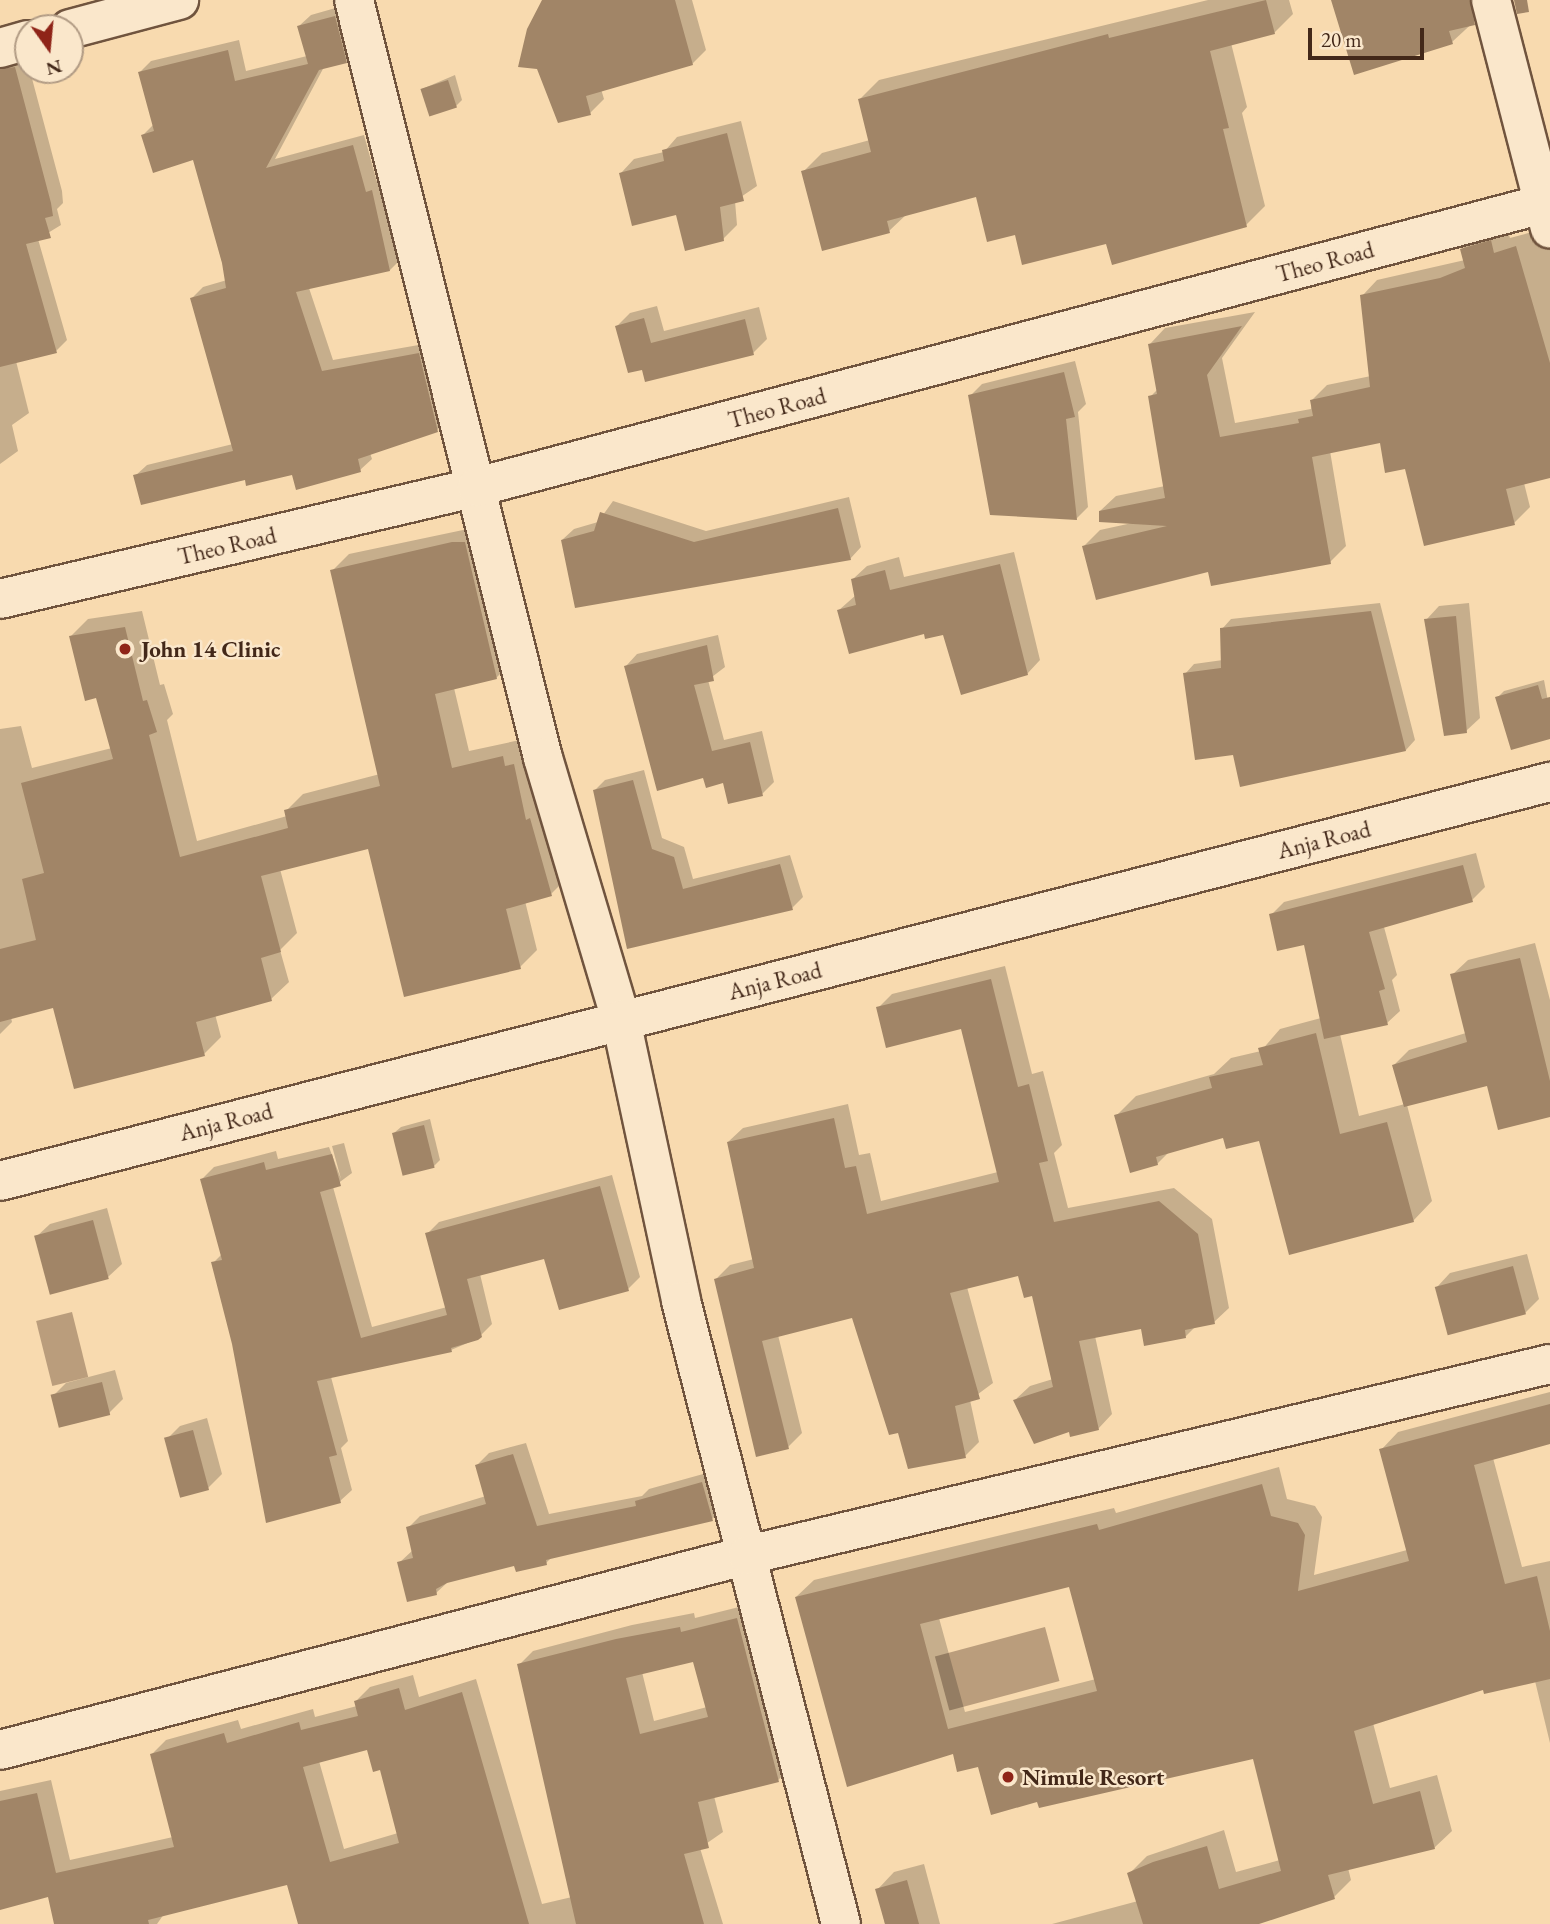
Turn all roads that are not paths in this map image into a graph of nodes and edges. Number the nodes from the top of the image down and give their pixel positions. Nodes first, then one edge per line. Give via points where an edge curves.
1 (179, 0) edge
2 (354, 0) edge
3 (1491, 0) edge
4 (84, 25) edge
5 (1548, 212) edge
6 (477, 488) junction
7 (0, 599) edge
8 (1550, 782) edge
9 (621, 1020) junction
10 (0, 1181) edge
11 (1550, 1364) edge
12 (748, 1555) junction
13 (0, 1750) edge
14 (841, 1924) edge

1 - 4 street
2 - 6 street
3 - 5 street
5 - 6 street, Theo Road
6 - 7 street, Theo Road
6 - 9 street via 542,758
8 - 9 street, Anja Road
9 - 10 street, Anja Road
9 - 12 street via 681,1301
11 - 12 street
12 - 13 street
12 - 14 street

